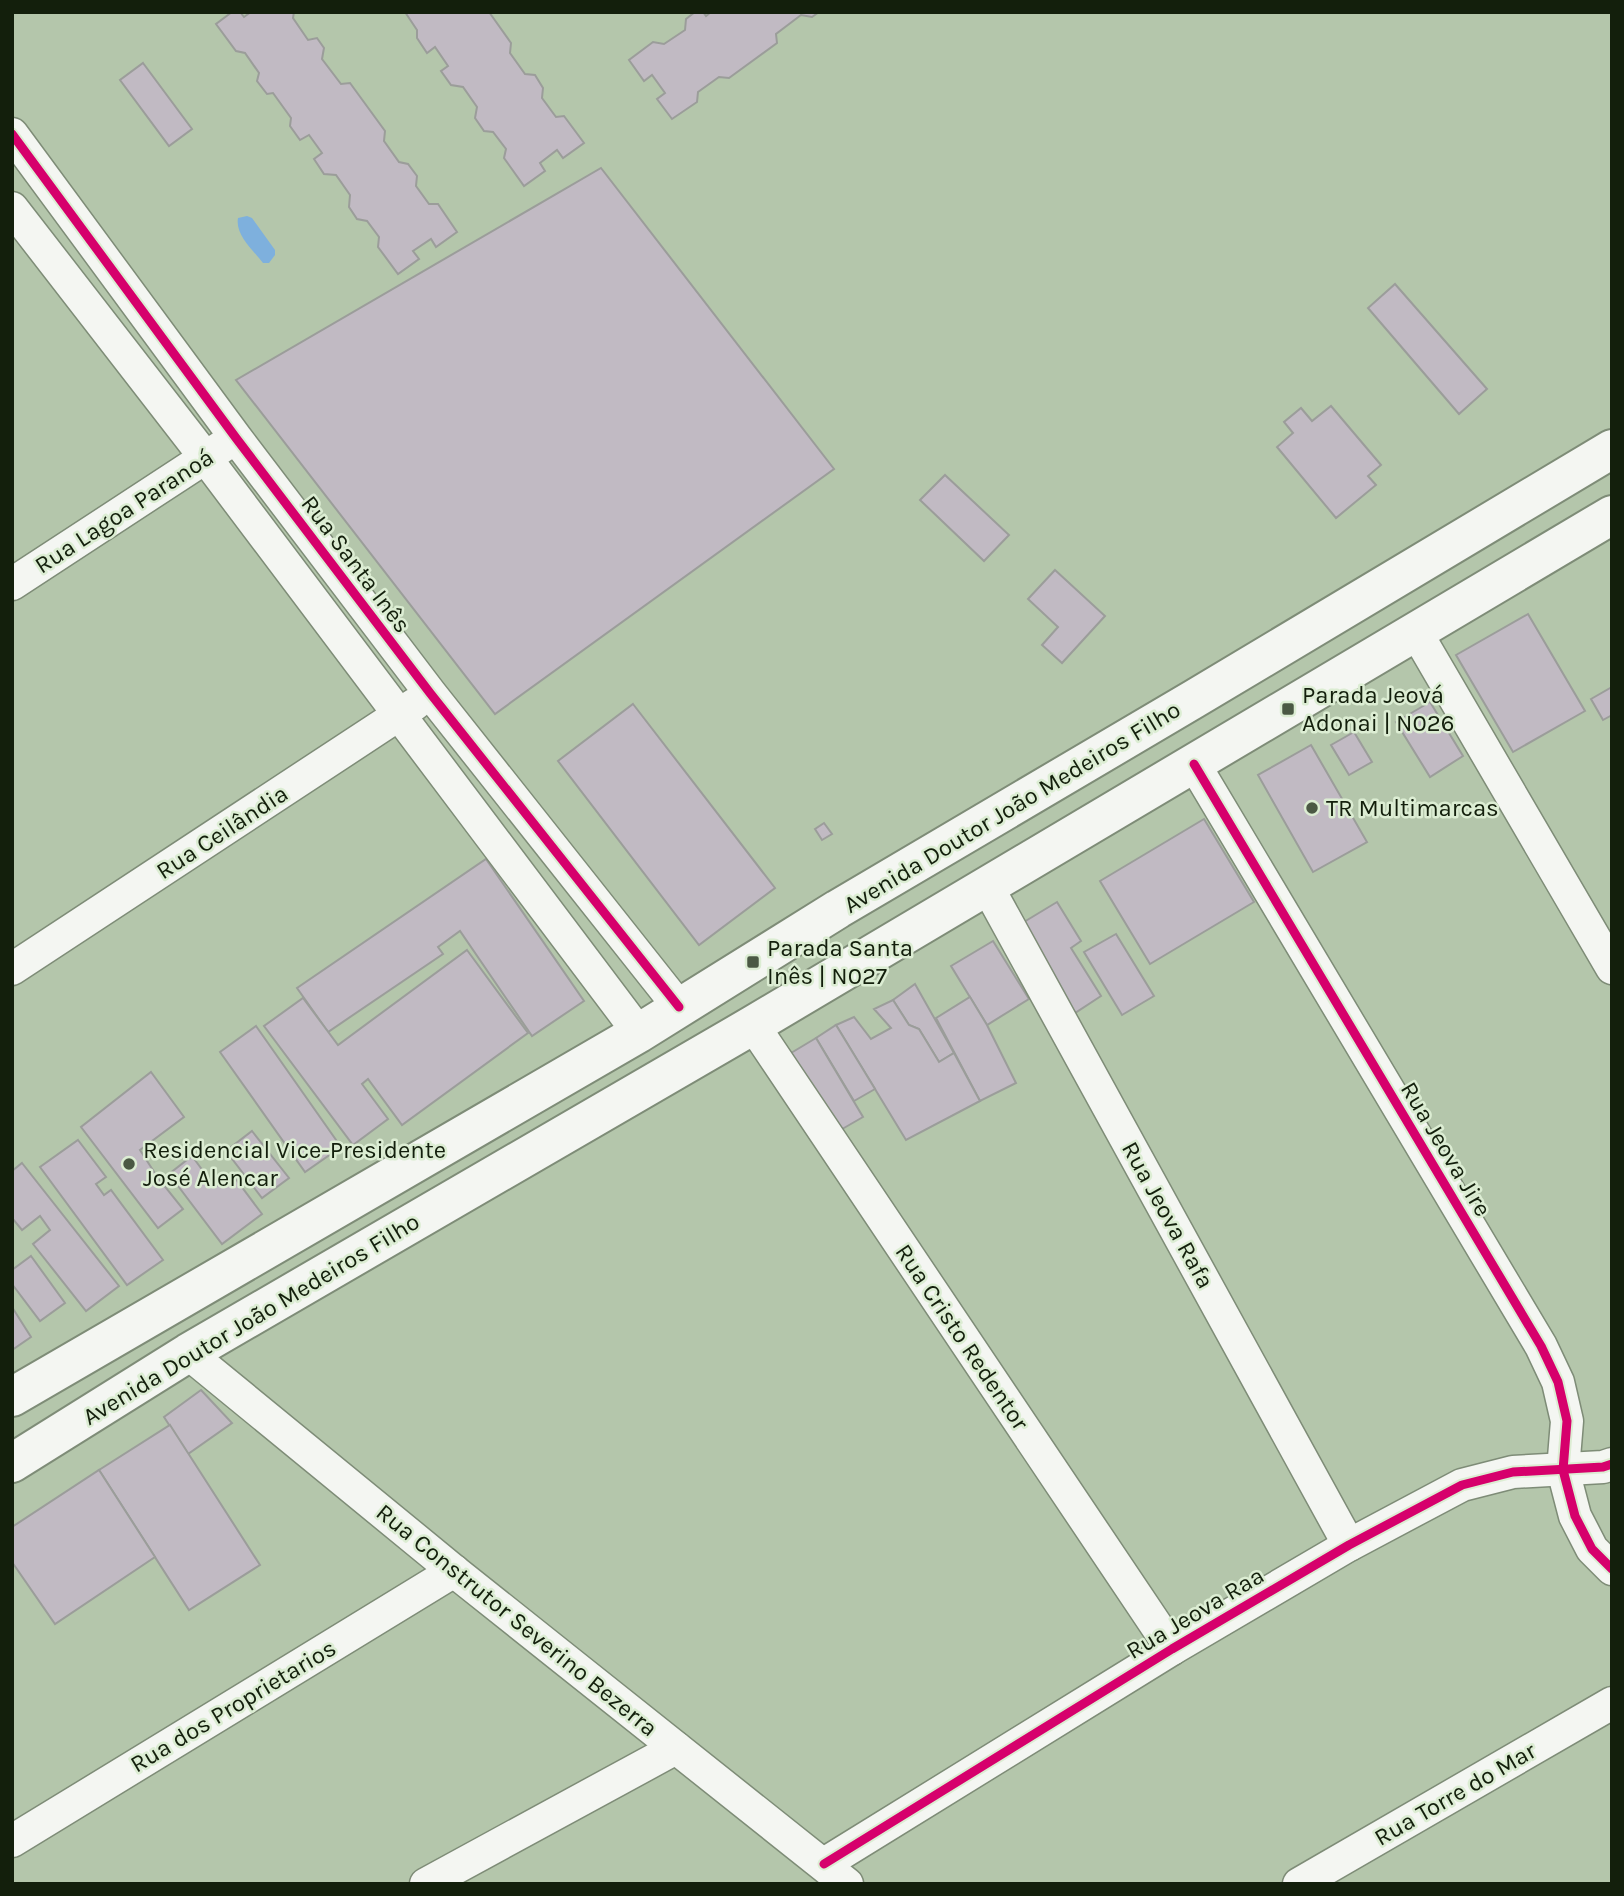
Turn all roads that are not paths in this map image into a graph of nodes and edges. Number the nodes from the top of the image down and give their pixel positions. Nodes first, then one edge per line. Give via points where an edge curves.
1 (12, 134) edge
2 (45, 179) junction
3 (12, 201) edge
4 (12, 208) edge
5 (236, 438) junction
6 (1612, 449) edge
7 (205, 457) junction
8 (1612, 515) edge
9 (12, 584) edge
10 (1416, 632) junction
11 (429, 693) junction
12 (399, 716) junction
13 (1194, 764) junction
14 (987, 886) junction
15 (1612, 968) edge
16 (12, 969) edge
17 (679, 1007) junction
18 (753, 1025) junction
19 (639, 1033) junction
20 (188, 1353) junction
21 (12, 1397) edge
22 (12, 1463) edge
23 (1612, 1464) edge
24 (1563, 1470) junction
25 (1349, 1545) junction
26 (1612, 1569) edge
27 (454, 1571) junction
28 (1172, 1648) junction
29 (1612, 1703) edge
30 (676, 1748) junction
31 (12, 1841) edge
32 (835, 1874) edge
33 (426, 1884) edge
34 (1299, 1884) edge

1 - 2 street, Rua Santa Inês
2 - 3 street
2 - 5 street, Rua Santa Inês
4 - 7 street
5 - 7 street, Rua Lagoa Paranoá
5 - 11 street, Rua Santa Inês
6 - 17 main road, Avenida Doutor João Medeiros Filho
7 - 9 street, Rua Lagoa Paranoá
7 - 12 street
8 - 10 main road, Avenida Doutor João Medeiros Filho
10 - 13 main road, Avenida Doutor João Medeiros Filho
10 - 15 street
11 - 12 street, Rua Ceilândia
11 - 17 street, Rua Santa Inês
12 - 16 street, Rua Ceilândia
12 - 19 street
13 - 14 main road, Avenida Doutor João Medeiros Filho
13 - 24 street, Rua Jeova Jire via 1541,1346 1558,1382 1567,1421
14 - 18 main road, Avenida Doutor João Medeiros Filho
14 - 25 street, Rua Jeova Rafa
17 - 19 main road, Avenida Doutor João Medeiros Filho
18 - 20 main road, Avenida Doutor João Medeiros Filho
18 - 28 street, Rua Cristo Redentor
19 - 21 main road, Avenida Doutor João Medeiros Filho
20 - 22 main road, Avenida Doutor João Medeiros Filho
20 - 27 street, Rua Construtor Severino Bezerra
23 - 24 street, Rua Jeova Raa
24 - 25 street, Rua Jeova Raa via 1513,1472 1462,1485
24 - 26 street, Rua Jeova Jire via 1575,1516 1592,1549
25 - 28 street, Rua Jeova Raa
27 - 30 street, Rua Construtor Severino Bezerra
27 - 31 street, Rua dos Proprietarios
28 - 32 street, Rua Jeova Raa
29 - 34 street, Rua Torre do Mar
30 - 32 street, Rua Construtor Severino Bezerra
30 - 33 street

